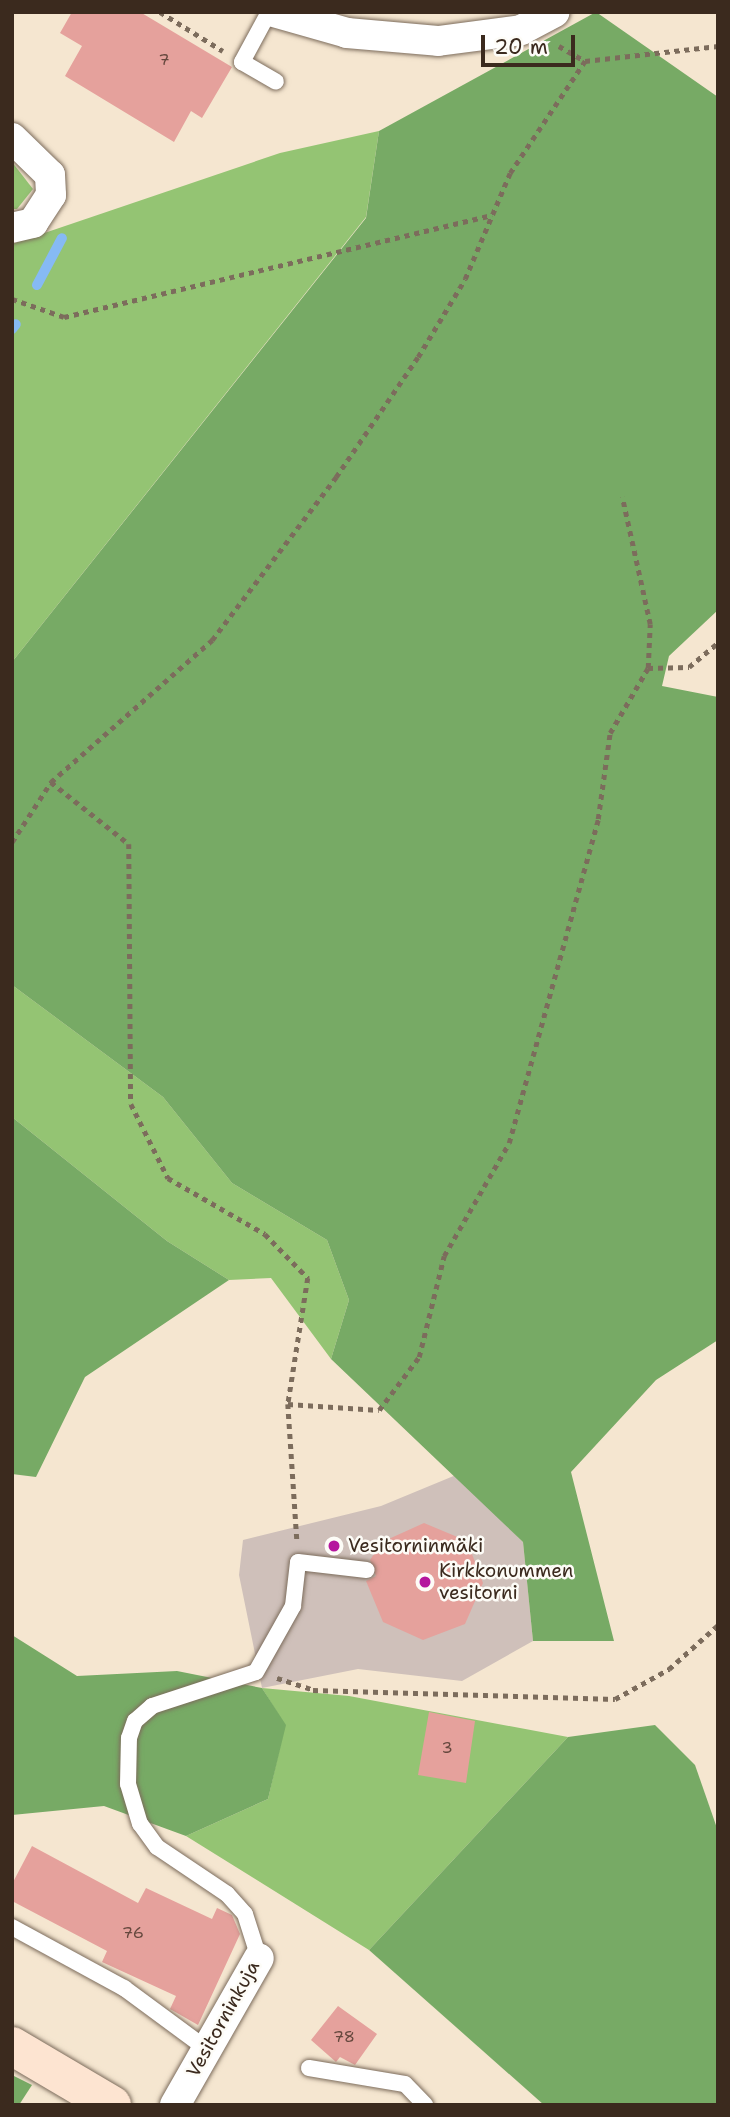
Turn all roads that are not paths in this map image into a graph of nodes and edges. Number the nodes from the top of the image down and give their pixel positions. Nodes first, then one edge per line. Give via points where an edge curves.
1 (269, 12) edge
2 (274, 12) edge
3 (555, 12) edge
4 (276, 82) dead end
5 (12, 138) edge
6 (12, 228) edge
7 (367, 1570) dead end
8 (12, 1927) edge
9 (259, 1958) joint
10 (12, 2046) edge
11 (208, 2050) junction
12 (309, 2068) dead end
13 (113, 2105) edge
14 (175, 2105) edge
15 (425, 2105) edge

1 - 4 lane via 242,62
2 - 3 street via 347,33 438,41 528,27
5 - 6 street via 50,175 51,195 33,223
7 - 9 lane, Vesitorninkuja via 298,1562 293,1606 256,1672 152,1706 135,1721 127,1759 140,1824 157,1847 227,1894 245,1914
8 - 11 lane via 124,1988
9 - 11 street, Vesitorninkuja
10 - 13 main road
11 - 14 street, Vesitorninkuja
12 - 15 lane via 405,2084

